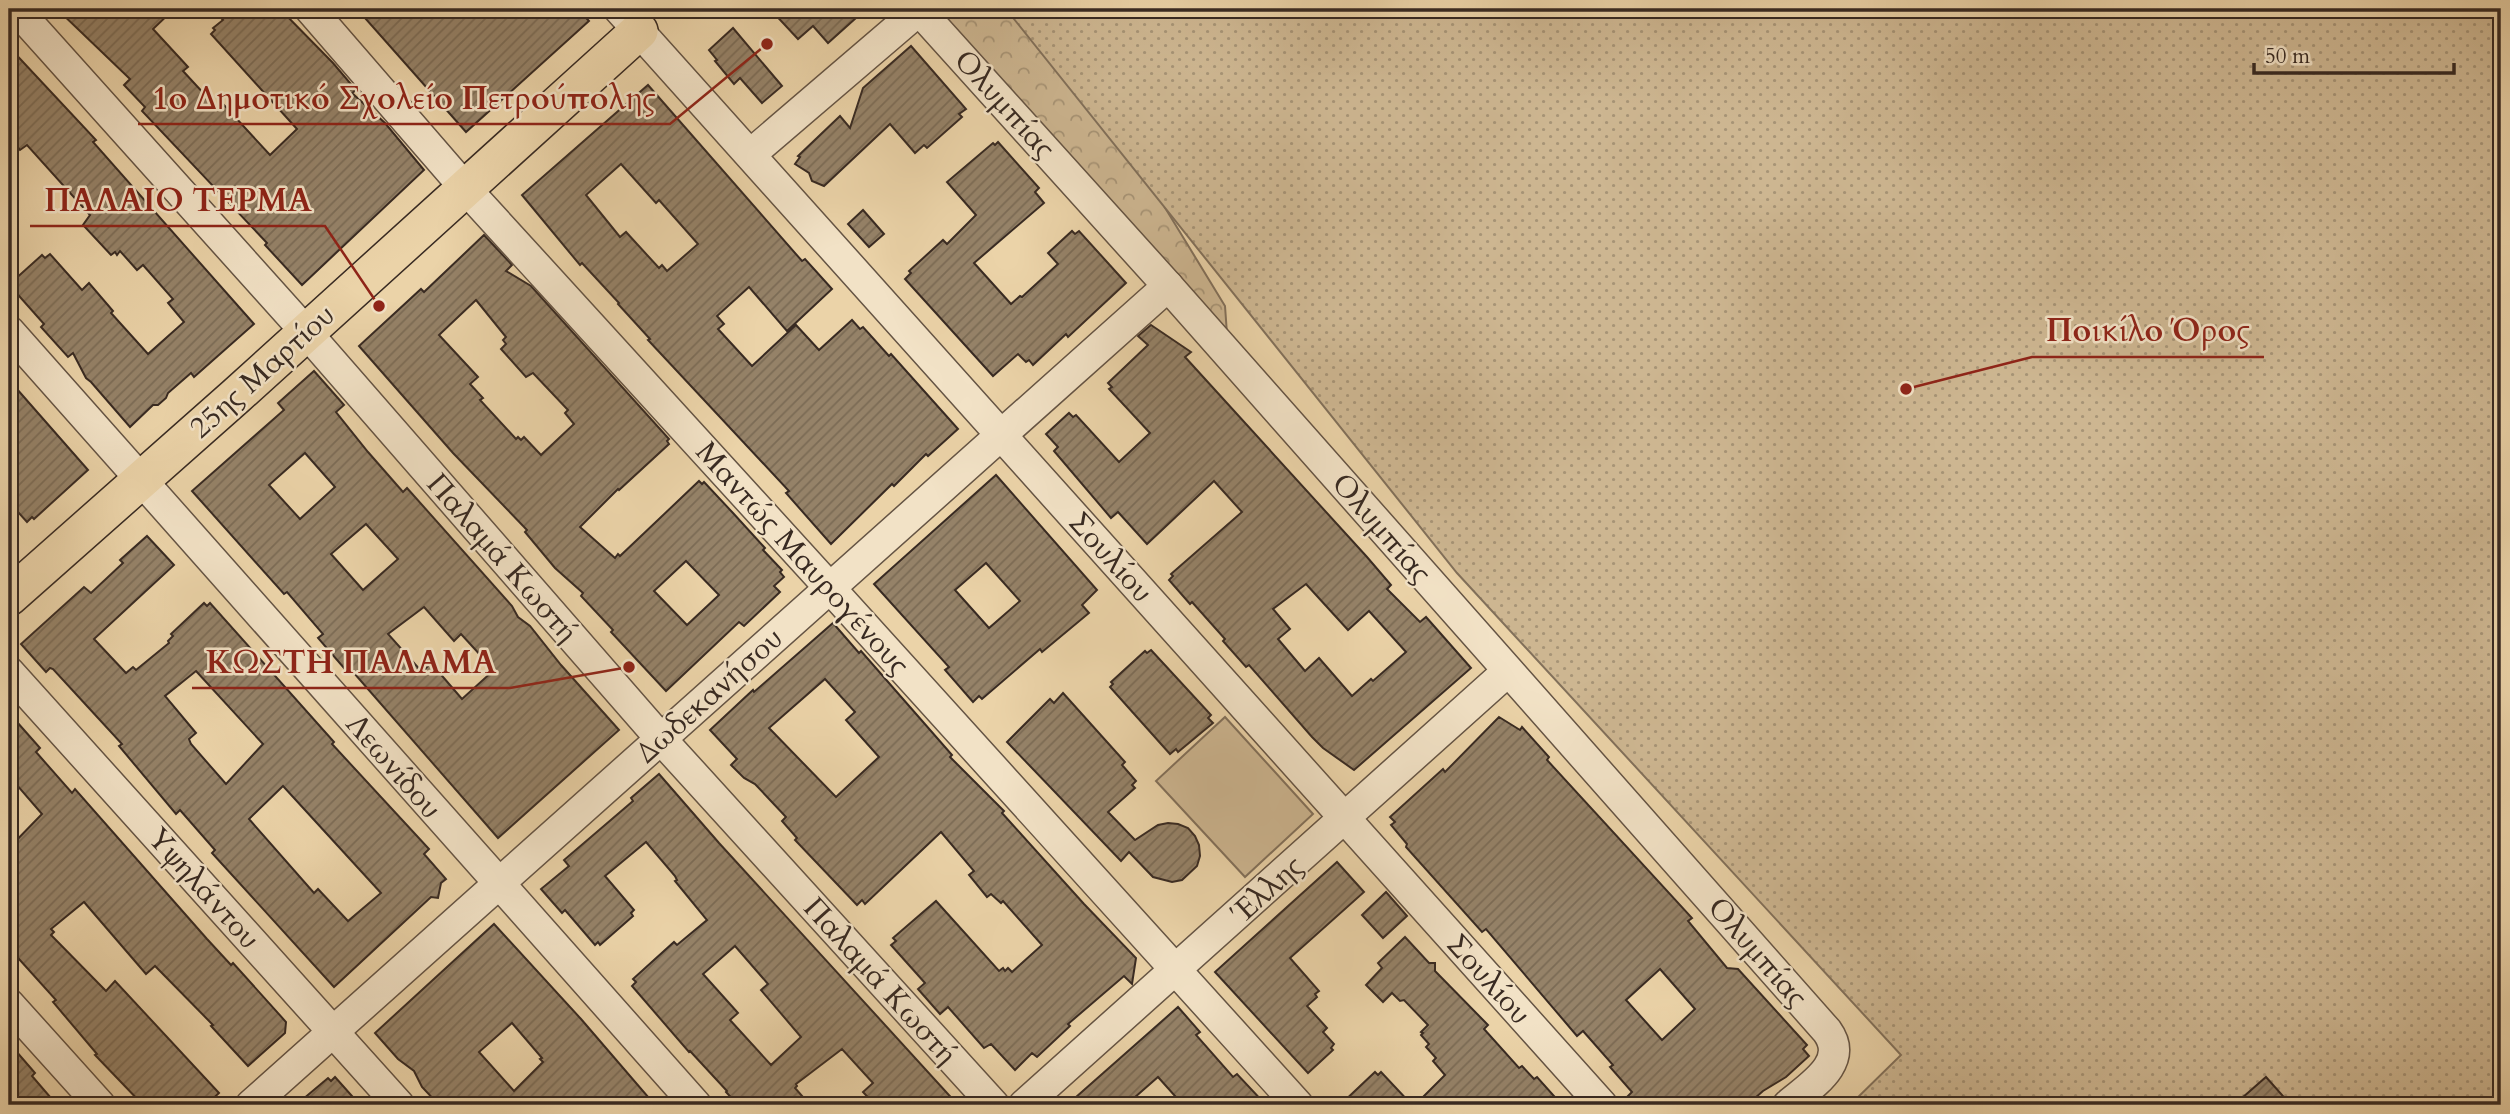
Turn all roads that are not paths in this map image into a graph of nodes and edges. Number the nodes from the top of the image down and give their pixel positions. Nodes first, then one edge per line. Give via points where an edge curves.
1 (16, 9) edge
2 (310, 9) edge
3 (919, 9) edge
4 (626, 15) edge
5 (751, 154) junction
6 (465, 188) junction
7 (1168, 286) junction
8 (9, 331) edge
9 (306, 332) junction
10 (1001, 433) junction
11 (141, 479) junction
12 (830, 587) junction
13 (9, 597) edge
14 (1508, 671) junction
15 (9, 672) edge
16 (661, 739) junction
17 (1345, 820) junction
18 (498, 884) junction
19 (1177, 969) junction
20 (9, 1004) edge
21 (333, 1032) junction
22 (100, 1105) edge
23 (251, 1105) edge
24 (399, 1105) edge
25 (696, 1105) edge
26 (994, 1105) edge
27 (1024, 1105) edge
28 (1298, 1105) edge
29 (1602, 1105) edge
30 (1788, 1105) edge

1 - 9 street, Παλαμά Κωστή
2 - 6 street, Μαντώς Μαυρογένους
3 - 5 street
3 - 7 street, Ολυμπίας
4 - 5 street, Σουλίου
4 - 6 main road, 25ης Μαρτίου
5 - 10 street, Σουλίου
6 - 9 main road, 25ης Μαρτίου
6 - 12 street, Μαντώς Μαυρογένους
7 - 10 street, Δωδεκανήσου
7 - 14 street, Ολυμπίας
8 - 11 street, Λεωνίδου
9 - 11 main road, 25ης Μαρτίου
9 - 16 street, Παλαμά Κωστή
10 - 12 street, Δωδεκανήσου
10 - 17 street, Σουλίου
11 - 13 main road, 25ης Μαρτίου
11 - 18 street, Λεωνίδου
12 - 16 street, Δωδεκανήσου
12 - 19 street, Μαντώς Μαυρογένους
14 - 17 street, Έλλης
14 - 30 street, Ολυμπίας via 1834,1040 1832,1064
15 - 21 street, Υψηλάντου
16 - 18 street, Δωδεκανήσου
16 - 26 street, Παλαμά Κωστή
17 - 19 street, Έλλης
17 - 29 street, Σουλίου
18 - 21 street, Δωδεκανήσου
18 - 25 street, Λεωνίδου
19 - 27 street, Έλλης
19 - 28 street, Μαντώς Μαυρογένους
20 - 22 street
21 - 23 street, Δωδεκανήσου
21 - 24 street, Υψηλάντου

